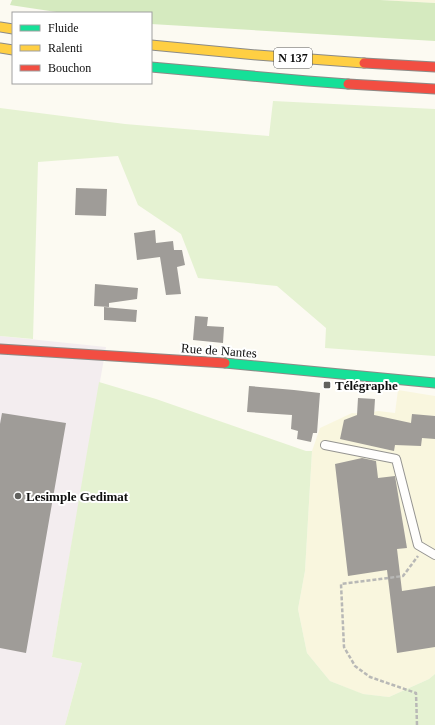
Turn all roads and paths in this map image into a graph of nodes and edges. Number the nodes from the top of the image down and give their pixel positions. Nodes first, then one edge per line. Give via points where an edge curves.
1 (0, 27) edge
2 (12, 29) edge
3 (152, 45) edge
4 (0, 48) edge
5 (12, 50) edge
6 (152, 67) edge
7 (435, 67) edge
8 (435, 89) edge
9 (0, 349) edge
10 (231, 363) junction
11 (325, 364) dead end
12 (435, 382) edge
13 (325, 445) dead end
14 (424, 549) junction
15 (435, 555) edge
16 (417, 725) edge

1 - 2 main road
3 - 7 main road, N 137
4 - 5 main road
6 - 8 main road, N 137
9 - 10 main road, Rue de Nantes
10 - 11 main road
10 - 12 main road, Rue de Nantes
13 - 14 lane via 396,459 418,545
14 - 15 lane
14 - 16 path via 403,576 341,584 344,647 355,666 370,677 416,693

